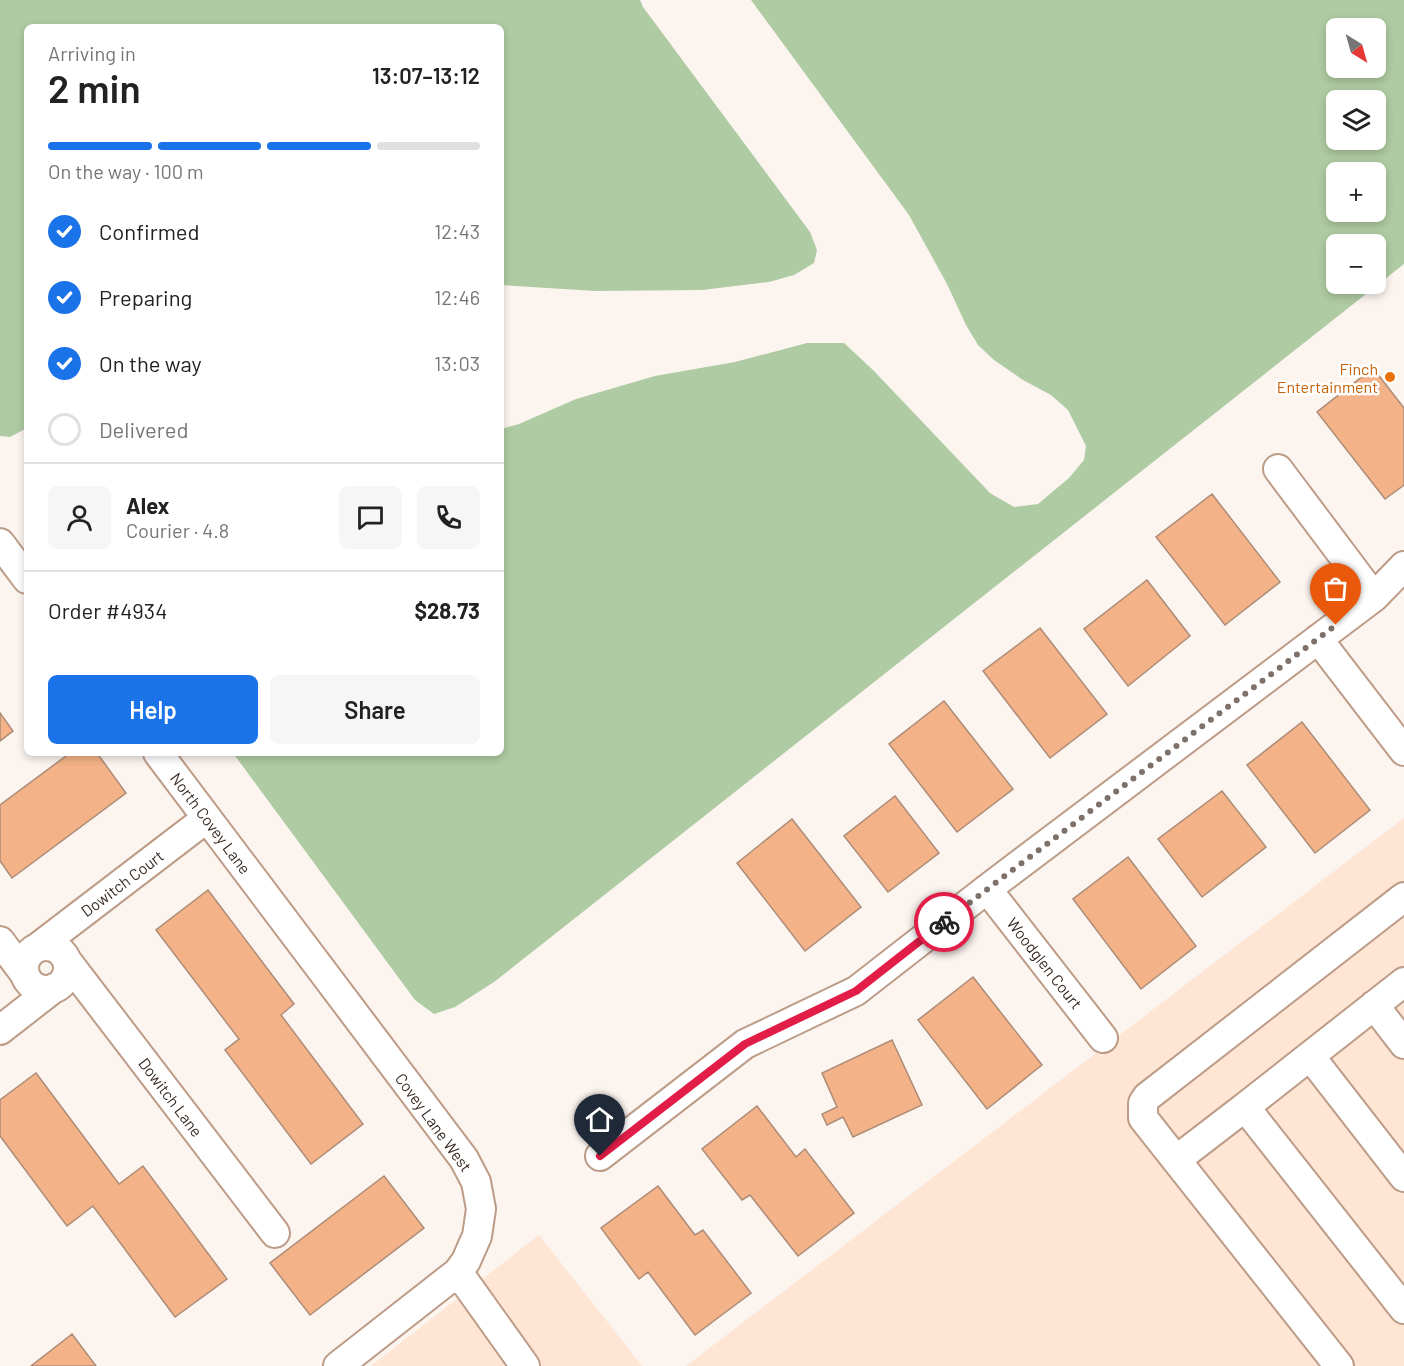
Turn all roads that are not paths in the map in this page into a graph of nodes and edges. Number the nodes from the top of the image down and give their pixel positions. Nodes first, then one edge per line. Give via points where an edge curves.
1 (1278, 470) dead end
2 (0, 543) edge
3 (1404, 566) edge
4 (24, 575) edge
5 (1374, 597) junction
6 (1318, 639) junction
7 (1404, 751) edge
8 (160, 756) edge
9 (207, 818) junction
10 (987, 889) junction
11 (263, 892) joint
12 (1404, 897) edge
13 (0, 941) edge
14 (37, 948) junction
15 (67, 961) junction
16 (24, 973) junction
17 (1404, 982) edge
18 (54, 988) junction
19 (1374, 1005) junction
20 (0, 1030) edge
21 (1103, 1038) dead end
22 (1404, 1044) edge
23 (1310, 1056) junction
24 (1245, 1107) junction
25 (600, 1156) dead end
26 (1176, 1160) junction
27 (1404, 1177) edge
28 (275, 1233) dead end
29 (458, 1272) junction
30 (1404, 1309) edge
31 (338, 1366) edge
32 (525, 1366) edge
33 (1338, 1366) edge

1 - 5 street
2 - 4 street
3 - 5 street
5 - 6 street
6 - 7 street
6 - 10 street
8 - 9 street, North Covey Lane
9 - 11 street, North Covey Lane
9 - 14 street, Dowitch Court
10 - 21 street, Woodglen Court
10 - 25 street via 856,991 745,1044
11 - 29 street, Covey Lane West via 471,1170 479,1195 480,1224
12 - 26 street via 1147,1097 1143,1118
13 - 16 street
14 - 15 street, Dowitch Lane via 55,948
14 - 16 street via 26,958
15 - 18 street via 68,972
15 - 28 street, Dowitch Lane
16 - 18 street via 39,989
17 - 19 street
18 - 20 street
19 - 22 street
19 - 23 street
23 - 24 street
23 - 27 street
24 - 26 street
24 - 30 street
26 - 33 street
29 - 31 street, Covey Lane West
29 - 32 street

